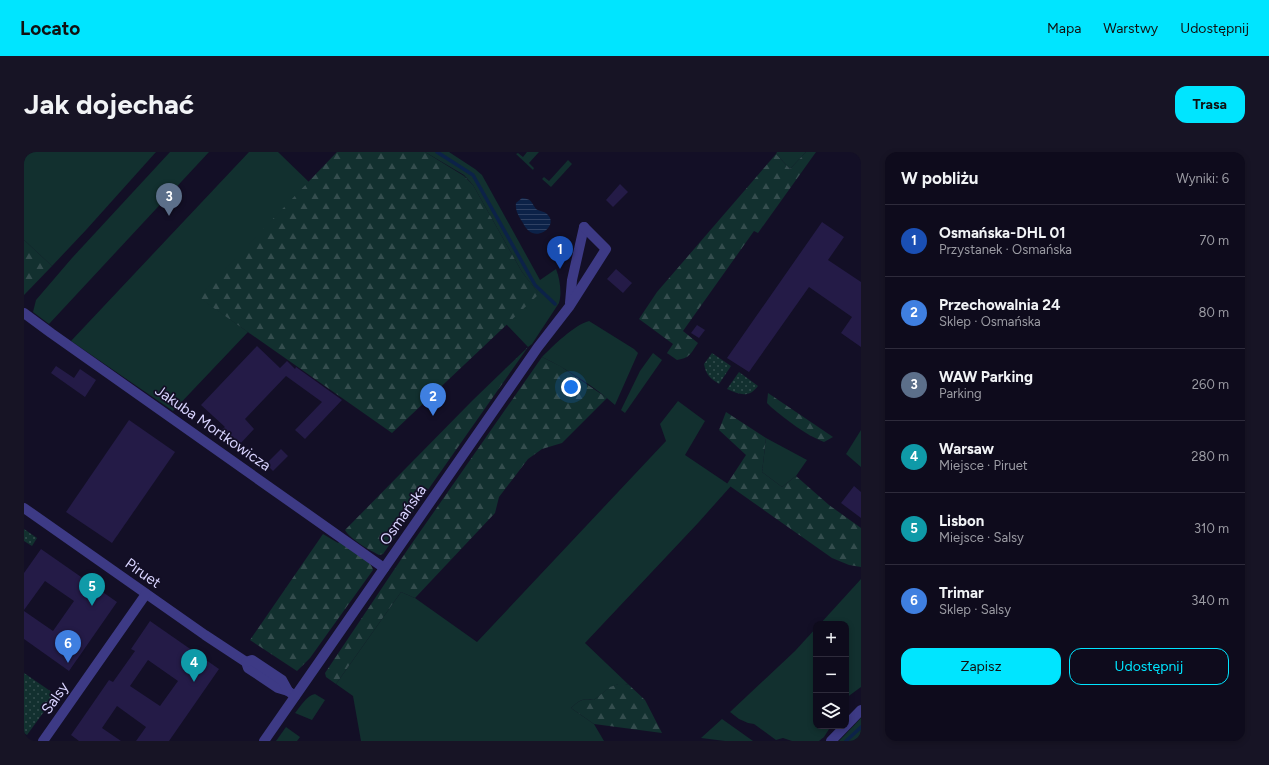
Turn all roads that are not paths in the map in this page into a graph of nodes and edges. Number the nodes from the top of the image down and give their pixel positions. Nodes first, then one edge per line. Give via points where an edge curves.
1 (569, 307) junction
2 (24, 312) edge
3 (24, 508) edge
4 (384, 568) junction
5 (146, 594) junction
6 (292, 693) junction
7 (861, 710) edge
8 (43, 741) edge
9 (264, 741) edge
10 (832, 741) edge

1 - 1 street, Osmańska via 606,249 584,227 572,280
1 - 4 street, Osmańska via 538,347
2 - 4 street, Jakuba Mortkowicza
3 - 5 street, Piruet
4 - 6 street, Osmańska
5 - 6 street, Piruet via 246,662 248,668 278,688
5 - 8 street, Salsy
6 - 9 street, Osmańska
7 - 10 street

